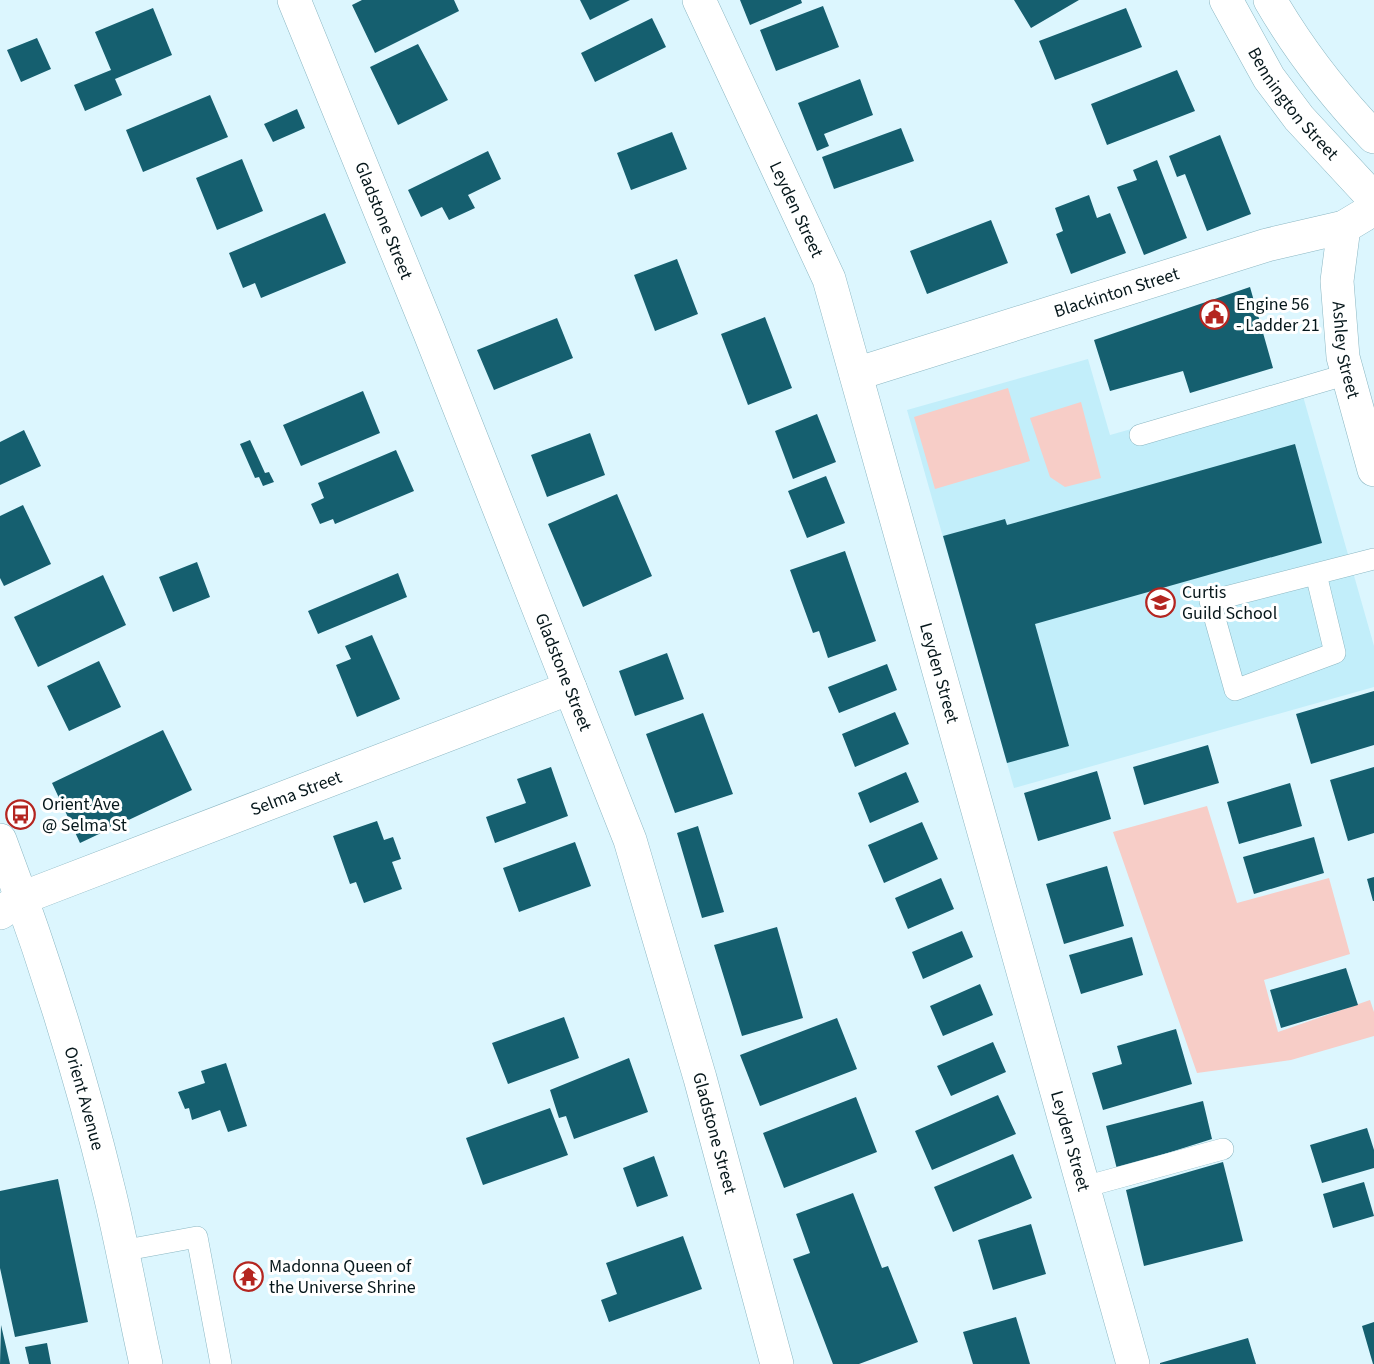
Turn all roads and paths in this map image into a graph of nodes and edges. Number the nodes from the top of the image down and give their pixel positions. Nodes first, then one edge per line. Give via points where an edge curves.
1 (294, 0) edge
2 (699, 0) edge
3 (1226, 0) edge
4 (1270, 0) edge
5 (1374, 137) edge
6 (1374, 199) edge
7 (1374, 209) edge
8 (1344, 227) junction
9 (856, 374) junction
10 (1348, 374) junction
11 (1140, 435) dead end
12 (1374, 470) edge
13 (1374, 559) edge
14 (1316, 574) junction
15 (570, 688) junction
16 (0, 840) edge
17 (11, 906) edge
18 (1223, 1149) dead end
19 (1084, 1187) junction
20 (121, 1251) junction
21 (146, 1364) edge
22 (221, 1364) edge
23 (777, 1364) edge
24 (1134, 1364) edge

1 - 15 street, Gladstone Street
2 - 9 street, Leyden Street via 829,279
3 - 6 street, Bennington Street via 1269,78 1299,118
4 - 5 street, Bennington Street via 1323,80
7 - 8 street, Blackinton Street
8 - 9 street, Blackinton Street via 1267,245
8 - 10 street, Ashley Street via 1337,305
9 - 19 street, Leyden Street
10 - 11 lane
10 - 12 street, Ashley Street
13 - 14 lane
14 - 14 lane via 1210,601 1235,690 1335,653
15 - 17 street, Selma Street
15 - 23 street, Gladstone Street via 630,840 700,1078
16 - 17 street, Orient Avenue
17 - 20 street, Orient Avenue via 89,1118
18 - 19 lane
19 - 24 street, Leyden Street
20 - 21 street, Orient Avenue
20 - 22 lane via 197,1237

